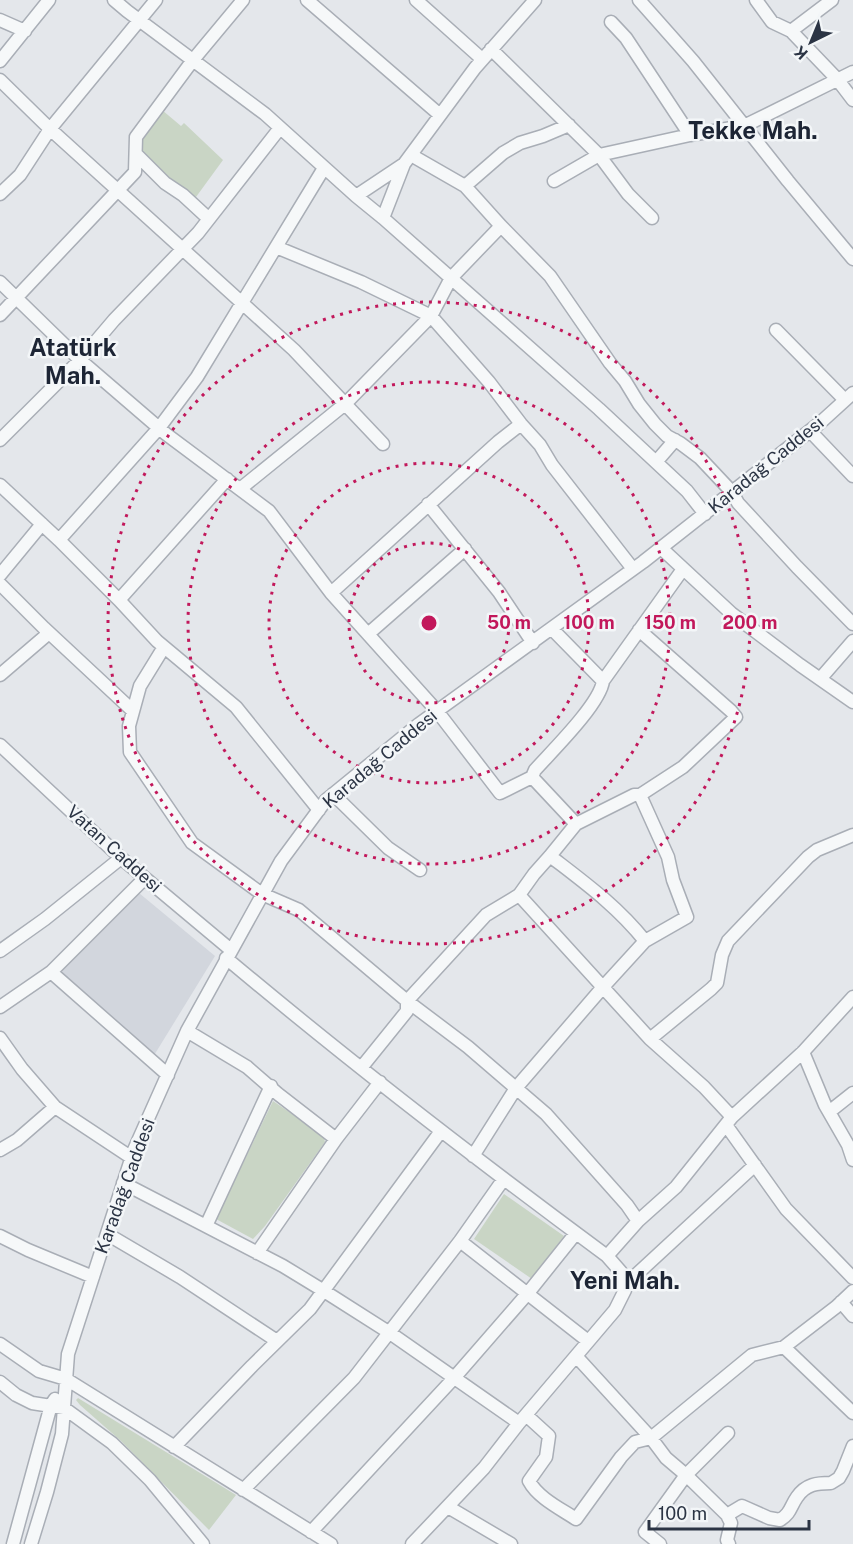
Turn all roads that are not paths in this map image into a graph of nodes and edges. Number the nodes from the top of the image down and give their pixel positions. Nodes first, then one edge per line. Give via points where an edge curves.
1 (49, 0) edge
2 (114, 0) edge
3 (156, 0) edge
4 (243, 0) edge
5 (308, 0) edge
6 (416, 0) edge
7 (536, 0) edge
8 (639, 0) edge
9 (756, 0) edge
10 (832, 0) edge
11 (0, 20) edge
12 (140, 21) junction
13 (611, 22) dead end
14 (25, 31) junction
15 (791, 31) junction
16 (491, 49) junction
17 (482, 59) junction
18 (193, 60) junction
19 (0, 61) edge
20 (853, 72) edge
21 (837, 79) junction
22 (0, 80) edge
23 (853, 100) edge
24 (440, 115) junction
25 (568, 125) junction
26 (744, 126) junction
27 (280, 128) junction
28 (50, 129) junction
29 (690, 135) junction
30 (136, 154) junction
31 (599, 155) junction
32 (407, 160) junction
33 (324, 168) junction
34 (554, 181) dead end
35 (465, 186) junction
36 (117, 191) junction
37 (0, 194) edge
38 (356, 196) junction
39 (383, 218) junction
40 (652, 218) dead end
41 (209, 219) junction
42 (501, 226) junction
43 (276, 247) junction
44 (183, 249) junction
45 (853, 258) edge
46 (451, 278) junction
47 (0, 282) edge
48 (16, 298) junction
49 (242, 302) junction
50 (0, 315) edge
51 (430, 316) junction
52 (776, 330) dead end
53 (81, 360) junction
54 (849, 397) edge
55 (345, 404) junction
56 (521, 424) junction
57 (159, 428) junction
58 (810, 431) junction
59 (0, 440) edge
60 (675, 440) junction
61 (383, 444) dead end
62 (656, 462) junction
63 (853, 476) edge
64 (227, 479) junction
65 (0, 485) edge
66 (240, 489) junction
67 (732, 492) junction
68 (428, 504) junction
69 (705, 514) junction
70 (42, 524) junction
71 (59, 540) junction
72 (662, 548) junction
73 (465, 549) junction
74 (633, 569) junction
75 (684, 569) junction
76 (0, 575) edge
77 (0, 584) edge
78 (331, 593) junction
79 (119, 600) junction
80 (853, 624) edge
81 (552, 629) junction
82 (639, 630) junction
83 (49, 633) junction
84 (368, 634) junction
85 (853, 641) edge
86 (533, 643) junction
87 (164, 647) junction
88 (0, 675) edge
89 (820, 679) junction
90 (603, 681) junction
91 (853, 702) edge
92 (133, 711) junction
93 (437, 711) junction
94 (0, 745) edge
95 (532, 777) junction
96 (333, 794) junction
97 (640, 795) junction
98 (319, 810) junction
99 (576, 824) junction
100 (853, 835) edge
101 (550, 856) junction
102 (121, 858) junction
103 (420, 870) dead end
104 (145, 878) junction
105 (262, 894) junction
106 (519, 895) junction
107 (645, 941) junction
108 (0, 951) edge
109 (229, 954) junction
110 (51, 972) junction
111 (603, 987) junction
112 (853, 997) edge
113 (407, 1001) junction
114 (0, 1007) edge
115 (188, 1031) junction
116 (0, 1038) edge
117 (650, 1039) junction
118 (803, 1052) junction
119 (361, 1068) junction
120 (168, 1075) junction
121 (380, 1082) junction
122 (271, 1086) junction
123 (516, 1088) junction
124 (853, 1093) edge
125 (55, 1107) junction
126 (829, 1112) junction
127 (729, 1121) junction
128 (441, 1131) junction
129 (336, 1139) junction
130 (0, 1150) edge
131 (473, 1156) junction
132 (132, 1158) junction
133 (853, 1160) edge
134 (755, 1165) junction
135 (503, 1180) junction
136 (123, 1183) junction
137 (638, 1221) junction
138 (206, 1226) junction
139 (576, 1233) junction
140 (107, 1234) junction
141 (0, 1236) edge
142 (460, 1241) junction
143 (257, 1253) junction
144 (607, 1256) junction
145 (93, 1277) junction
146 (853, 1278) edge
147 (624, 1286) junction
148 (324, 1291) junction
149 (853, 1291) edge
150 (528, 1293) junction
151 (841, 1302) junction
152 (853, 1316) edge
153 (390, 1333) junction
154 (277, 1341) junction
155 (588, 1341) junction
156 (0, 1344) edge
157 (784, 1347) junction
158 (576, 1356) junction
159 (454, 1377) junction
160 (66, 1379) junction
161 (0, 1382) edge
162 (58, 1406) junction
163 (853, 1413) edge
164 (523, 1419) junction
165 (728, 1433) dead end
166 (651, 1438) junction
167 (853, 1446) edge
168 (174, 1447) junction
169 (686, 1475) junction
170 (243, 1490) junction
171 (448, 1507) junction
172 (727, 1515) junction
173 (311, 1532) junction
174 (13, 1544) edge
175 (31, 1544) edge
176 (203, 1544) edge
177 (331, 1544) edge
178 (412, 1544) edge
179 (511, 1544) edge
180 (660, 1544) edge
181 (729, 1544) edge

1 - 14 street
2 - 12 street
3 - 12 street
4 - 18 street
5 - 24 street
6 - 17 street
7 - 16 street
8 - 26 street
9 - 15 street via 772,22
10 - 15 street
11 - 14 street
12 - 18 street
12 - 28 street
13 - 29 street via 626,38
14 - 19 street
15 - 21 street
16 - 17 street
16 - 25 street
17 - 24 street
18 - 27 street
18 - 30 street via 136,137
20 - 21 street
21 - 23 street
21 - 26 street
22 - 28 street
24 - 32 street
25 - 31 street
25 - 35 street via 502,153
26 - 29 street
26 - 45 street
27 - 33 street
27 - 41 street
28 - 36 street
28 - 37 street via 20,175
29 - 31 street
30 - 36 street via 135,172
30 - 41 street
31 - 34 street
31 - 40 street via 628,195
32 - 35 street
32 - 38 street
32 - 39 street
33 - 38 street
33 - 43 street
35 - 42 street
36 - 44 street
36 - 48 street
38 - 39 street
39 - 46 street
41 - 44 street
42 - 46 street
42 - 60 street via 550,276 639,404
43 - 49 street
43 - 51 street
44 - 49 street
44 - 53 street
46 - 51 street
46 - 62 street
47 - 48 street
48 - 50 street
48 - 53 street
49 - 55 street
49 - 57 street via 197,377
51 - 55 street
51 - 56 street
52 - 54 street
53 - 57 street
53 - 59 street
54 - 58 street, Karadağ Caddesi
55 - 61 street
55 - 66 street
56 - 68 street
56 - 74 street
57 - 64 street
57 - 71 street
58 - 63 street
58 - 67 street, Karadağ Caddesi
60 - 62 street
60 - 67 street via 700,458
62 - 69 street
64 - 66 street
64 - 79 street
65 - 70 street
66 - 78 street via 269,511
67 - 69 street, Karadağ Caddesi
67 - 80 street via 738,503
68 - 73 street
68 - 78 street
69 - 72 street, Karadağ Caddesi
70 - 71 street
70 - 76 street
71 - 79 street
72 - 74 street, Karadağ Caddesi
72 - 75 street
73 - 84 street
73 - 86 street
74 - 81 street, Karadağ Caddesi
75 - 82 street
75 - 89 street via 730,613
77 - 83 street
78 - 84 street
79 - 87 street
81 - 86 street, Karadağ Caddesi
81 - 90 street
82 - 90 street
82 - 97 street via 736,717 683,767
83 - 88 street
83 - 92 street
84 - 93 street
85 - 89 street
86 - 93 street, Karadağ Caddesi
87 - 92 street via 140,686
87 - 98 street via 237,707
89 - 91 street
90 - 95 street via 592,706
92 - 105 street via 130,752 181,828 192,843
93 - 95 street via 500,793
93 - 96 street, Karadağ Caddesi
94 - 102 street, Vatan Caddesi
95 - 99 street
96 - 98 street, Karadağ Caddesi
96 - 103 street via 388,848
97 - 99 street
97 - 107 street via 668,857 687,917
98 - 105 street, Karadağ Caddesi
99 - 101 street
100 - 117 street via 808,856 728,941 717,982 711,989
101 - 106 street
101 - 107 street via 604,897
102 - 104 street, Vatan Caddesi
102 - 108 street
104 - 109 street, Vatan Caddesi
104 - 110 street
105 - 109 street, Karadağ Caddesi
105 - 113 street via 299,910
106 - 111 street
106 - 113 street via 486,915
107 - 111 street
109 - 115 street, Karadağ Caddesi
109 - 119 street, Vatan Caddesi
110 - 114 street
110 - 120 street
111 - 117 street
111 - 123 street
112 - 118 street
113 - 119 street via 407,1011
113 - 123 street
115 - 120 street, Karadağ Caddesi
115 - 122 street
116 - 125 street
117 - 127 street via 704,1088
118 - 126 street
118 - 127 street
119 - 121 street, Vatan Caddesi
120 - 132 street, Karadağ Caddesi
121 - 128 street, Vatan Caddesi
121 - 129 street
122 - 129 street
122 - 138 street
123 - 131 street
123 - 137 street via 546,1114
124 - 126 street
125 - 130 street
125 - 132 street
126 - 133 street
127 - 134 street
127 - 137 street via 676,1187
128 - 131 street, Vatan Caddesi
128 - 148 street
129 - 143 street
131 - 135 street, Vatan Caddesi
132 - 136 street, Karadağ Caddesi
134 - 146 street via 786,1209
134 - 147 street
135 - 139 street, Vatan Caddesi
135 - 142 street
136 - 138 street
136 - 140 street, Karadağ Caddesi
137 - 144 street
138 - 143 street
139 - 144 street, Vatan Caddesi
139 - 150 street
140 - 145 street, Karadağ Caddesi
140 - 154 street
141 - 145 street
142 - 150 street
142 - 153 street
143 - 148 street
144 - 147 street via 621,1272
145 - 160 street, Karadağ Caddesi via 68,1354
147 - 155 street via 615,1310
148 - 153 street
148 - 154 street
149 - 151 street
150 - 155 street
150 - 159 street
151 - 152 street
151 - 157 street
153 - 159 street
153 - 170 street via 354,1378
154 - 168 street
155 - 158 street
156 - 160 street via 39,1371
157 - 163 street
157 - 166 street via 753,1355
158 - 164 street
158 - 166 street
159 - 164 street
159 - 173 street
160 - 162 street, Karadağ Caddesi
160 - 168 street
161 - 162 street via 32,1403
162 - 174 street
162 - 175 street via 62,1434
162 - 176 street via 112,1443 150,1480
164 - 166 street via 549,1436 546,1457 529,1481 576,1519 621,1457 635,1442
164 - 171 street
165 - 169 street
166 - 169 street
167 - 172 street via 839,1478 808,1486 780,1520 742,1506
168 - 170 street
169 - 172 street
169 - 180 street via 645,1532
170 - 173 street
171 - 178 street
171 - 179 street
172 - 181 street via 731,1523
173 - 177 street

